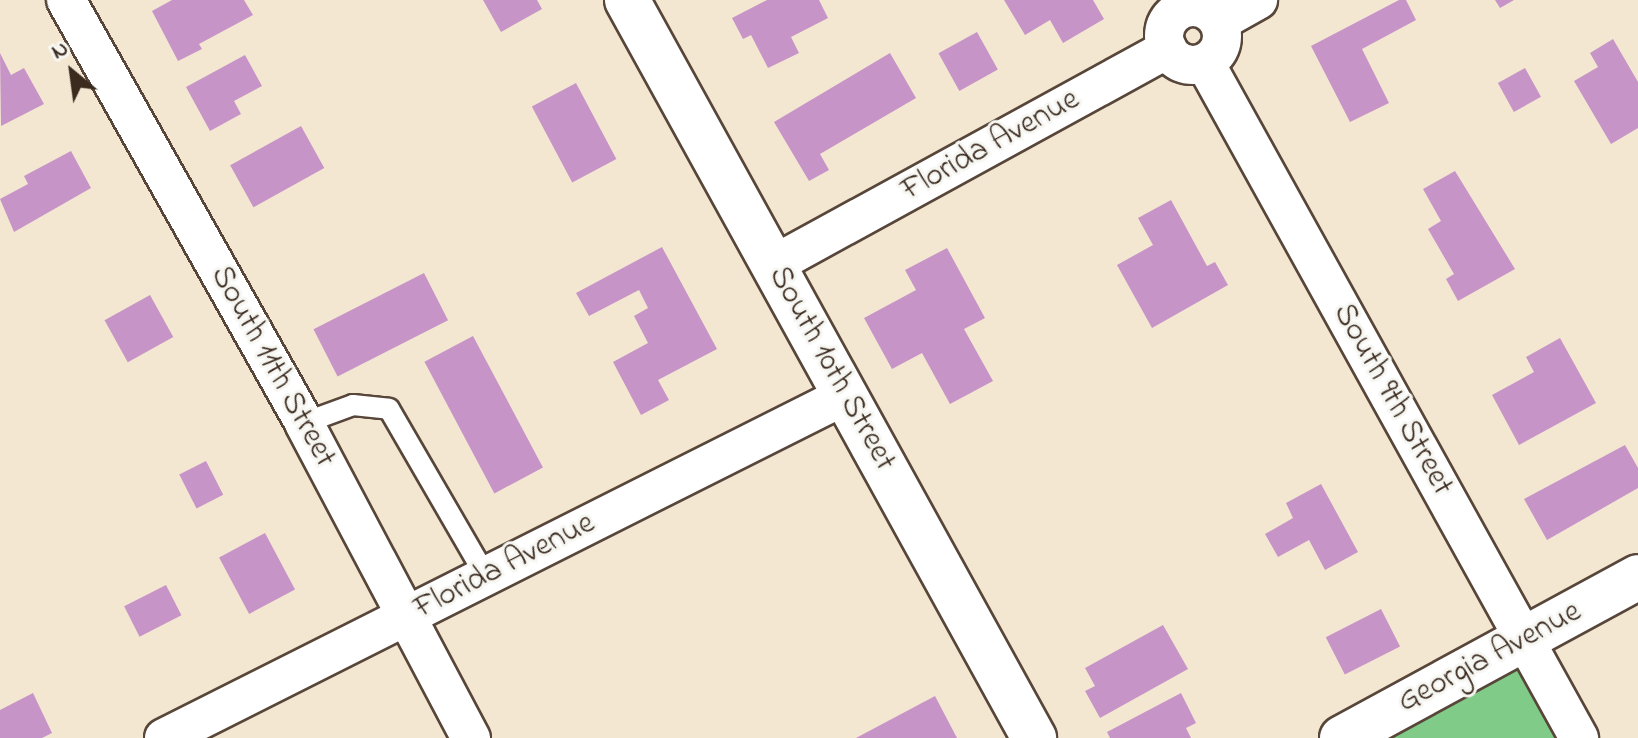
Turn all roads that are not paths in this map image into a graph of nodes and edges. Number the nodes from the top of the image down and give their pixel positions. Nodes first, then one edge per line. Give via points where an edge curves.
1 (66, 0) edge
2 (627, 0) edge
3 (1258, 0) edge
4 (1179, 5) edge
5 (1219, 22) junction
6 (1168, 49) junction
7 (1205, 63) junction
8 (773, 265) junction
9 (846, 395) junction
10 (304, 423) junction
11 (486, 576) junction
12 (1638, 577) edge
13 (405, 617) junction
14 (1525, 639) junction
15 (164, 738) edge
16 (471, 738) edge
17 (1034, 738) edge
18 (1342, 738) edge
19 (1579, 738) edge

1 - 10 street, South 11th Street
2 - 8 street, South 10th Street
3 - 5 street
4 - 5 street via 1200,8
4 - 6 street via 1165,30
5 - 7 street via 1222,42
6 - 7 street via 1187,65
6 - 8 street, Florida Avenue
7 - 14 street, South 9th Street
8 - 9 street, South 10th Street
9 - 11 street, Florida Avenue
9 - 17 street, South 10th Street
10 - 11 lane via 353,405 389,409
10 - 13 street, South 11th Street
11 - 13 street, Florida Avenue
12 - 14 street, Georgia Avenue
13 - 15 street, Florida Avenue
13 - 16 street, South 11th Street
14 - 18 street, Georgia Avenue
14 - 19 street, South 9th Street

